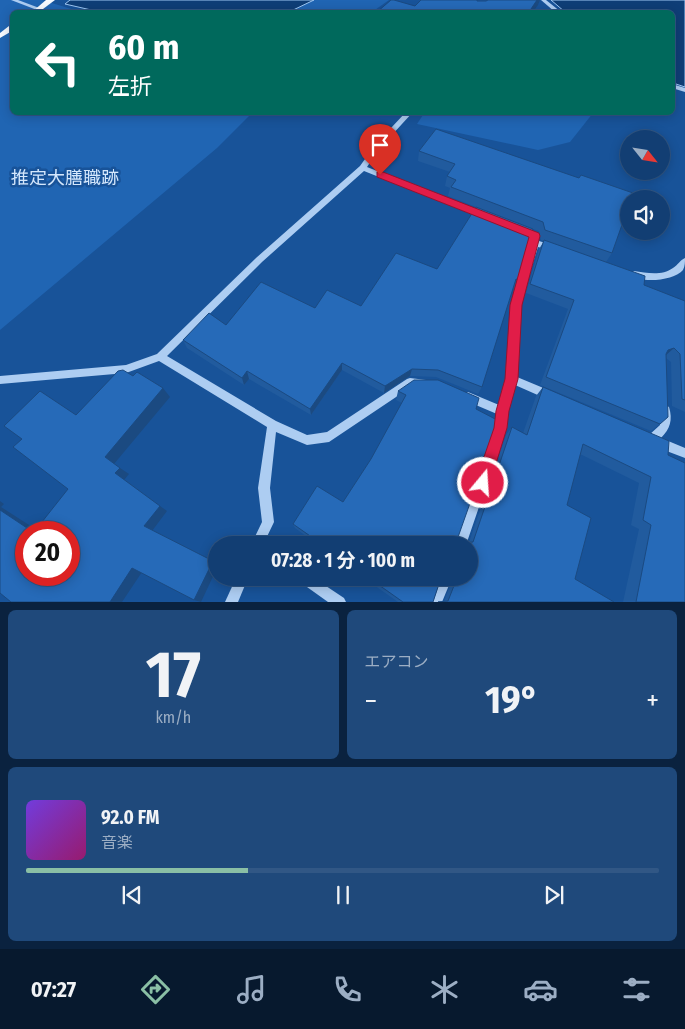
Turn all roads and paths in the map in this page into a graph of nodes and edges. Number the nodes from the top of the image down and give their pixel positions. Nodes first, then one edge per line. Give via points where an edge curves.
1 (13, 0) edge
2 (51, 0) edge
3 (543, 0) edge
4 (35, 10) edge
5 (38, 10) edge
6 (556, 10) edge
7 (407, 115) edge
8 (363, 168) junction
9 (490, 218) edge
10 (517, 228) edge
11 (535, 243) junction
12 (560, 251) edge
13 (685, 261) edge
14 (629, 272) edge
15 (160, 356) junction
16 (512, 379) junction
17 (0, 380) edge
18 (435, 383) edge
19 (459, 394) edge
20 (556, 398) edge
21 (665, 399) edge
22 (502, 411) junction
23 (272, 425) junction
24 (685, 453) edge
25 (261, 536) edge
26 (463, 536) edge
27 (238, 586) edge
28 (316, 586) edge
29 (443, 586) edge
30 (231, 602) edge
31 (340, 602) edge
32 (436, 602) edge

1 - 4 street
2 - 5 main road
3 - 6 street
7 - 8 street via 377,147
8 - 9 street
8 - 15 street via 259,260
10 - 11 street via 535,236
11 - 12 street
11 - 16 street via 516,305
13 - 14 street via 680,269 663,276
15 - 17 street via 126,369
15 - 23 street
16 - 20 street
16 - 22 street
18 - 23 street via 410,382 329,437 307,440
19 - 22 street
21 - 24 street via 665,427 648,438
22 - 26 street via 501,428
23 - 25 street via 264,488 268,522
27 - 30 street
28 - 31 street
29 - 32 street

